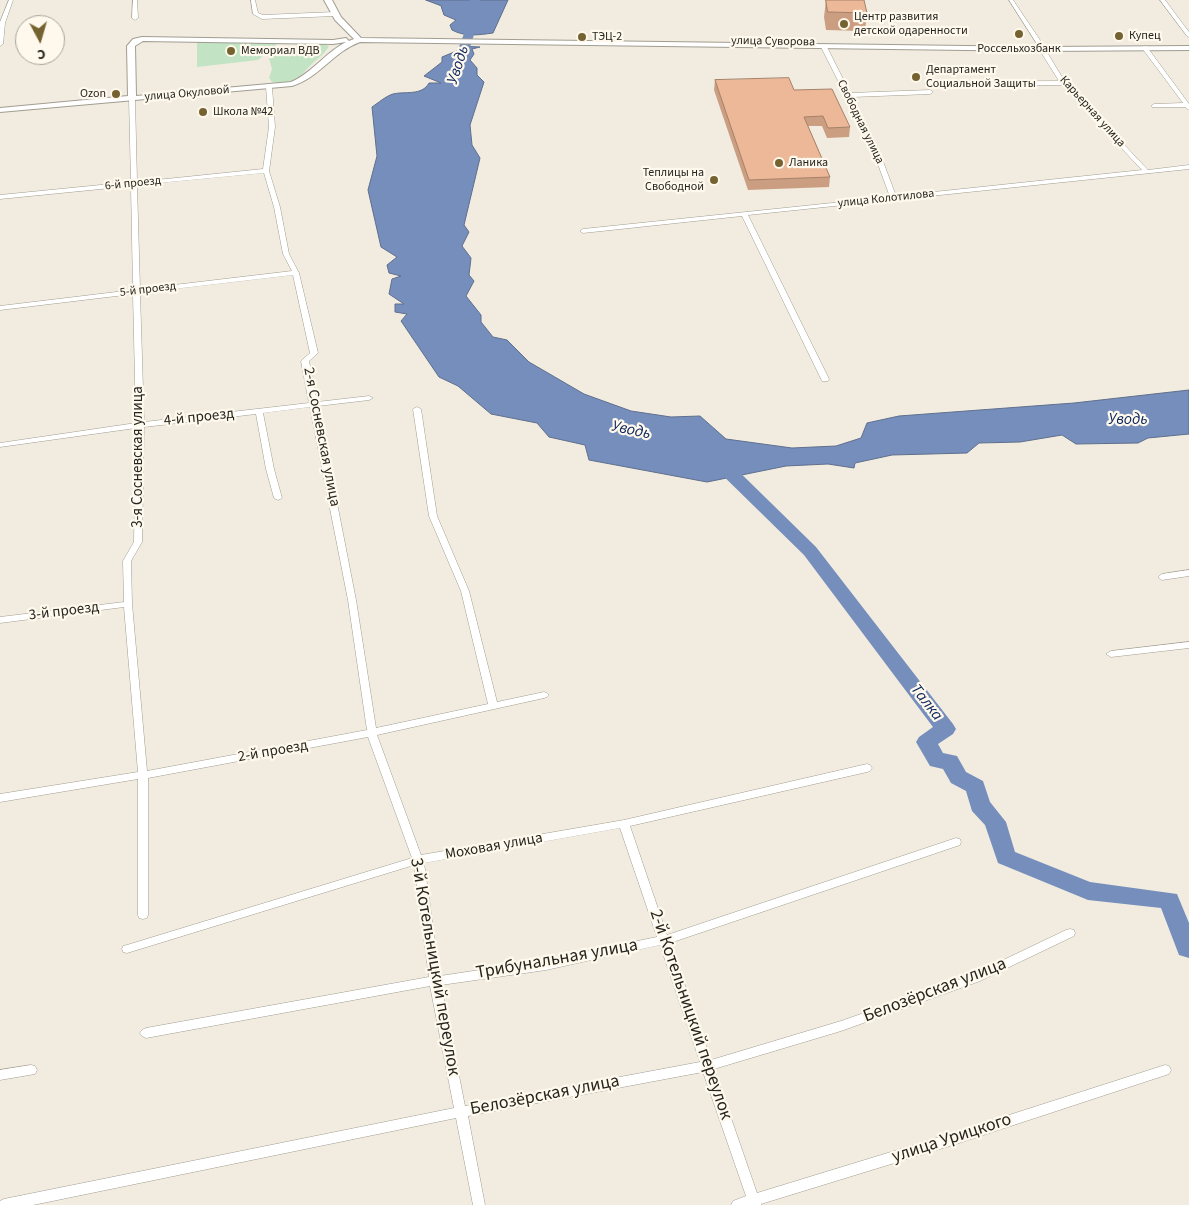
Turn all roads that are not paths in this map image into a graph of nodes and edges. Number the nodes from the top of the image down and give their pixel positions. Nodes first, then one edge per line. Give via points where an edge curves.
1 (11, 0) edge
2 (135, 0) edge
3 (253, 0) edge
4 (328, 0) edge
5 (1011, 0) edge
6 (1162, 0) edge
7 (335, 14) junction
8 (135, 18) dead end
9 (0, 35) edge
10 (1189, 35) edge
11 (358, 38) junction
12 (509, 40) junction
13 (0, 44) edge
14 (1189, 46) edge
15 (824, 47) junction
16 (1041, 48) junction
17 (1145, 48) junction
18 (927, 84) dead end
19 (1063, 84) junction
20 (268, 87) junction
21 (930, 92) dead end
22 (848, 95) junction
23 (132, 99) junction
24 (1154, 106) dead end
25 (1188, 106) edge
26 (0, 110) edge
27 (1189, 167) edge
28 (266, 171) junction
29 (1146, 171) junction
30 (133, 184) junction
31 (0, 197) edge
32 (894, 198) junction
33 (745, 215) junction
34 (583, 232) dead end
35 (296, 273) junction
36 (137, 292) junction
37 (0, 308) edge
38 (825, 379) dead end
39 (369, 398) dead end
40 (314, 405) junction
41 (418, 409) dead end
42 (259, 412) junction
43 (140, 425) junction
44 (0, 445) edge
45 (278, 498) dead end
46 (1189, 573) edge
47 (1162, 577) dead end
48 (128, 604) junction
49 (0, 620) edge
50 (1189, 645) edge
51 (1111, 654) dead end
52 (544, 695) dead end
53 (493, 707) junction
54 (372, 734) junction
55 (868, 768) dead end
56 (143, 776) junction
57 (0, 798) edge
58 (624, 824) junction
59 (956, 842) dead end
60 (418, 860) junction
61 (143, 915) dead end
62 (1070, 933) dead end
63 (665, 940) junction
64 (127, 949) dead end
65 (435, 981) junction
66 (146, 1033) dead end
67 (707, 1066) junction
68 (31, 1070) dead end
69 (1165, 1070) dead end
70 (0, 1075) edge
71 (460, 1112) junction
72 (754, 1203) edge
73 (4, 1205) edge
74 (479, 1205) edge
75 (737, 1205) edge

1 - 9 street
2 - 8 street
3 - 7 street via 256,14 262,17
4 - 7 main road
5 - 16 street, Карьерная улица
6 - 10 street
7 - 11 main road
9 - 13 street
11 - 12 main road, улица Суворова
11 - 20 main road, улица Окуловой via 335,50 306,80
11 - 23 main road, 3-я Сосневская улица via 333,42 136,41 131,46
12 - 15 main road, улица Суворова
12 - 16 main road, улица Суворова
14 - 16 main road, улица Суворова
14 - 17 main road, улица Суворова
15 - 16 main road, улица Суворова
15 - 22 street, Свободная улица
16 - 17 main road, улица Суворова
16 - 19 street, Карьерная улица
17 - 25 street
18 - 19 street
19 - 29 street, Карьерная улица
20 - 23 main road, улица Окуловой
20 - 28 street, 2-я Сосневская улица via 272,127
21 - 22 street
22 - 32 street, Свободная улица via 875,148
23 - 26 main road, улица Окуловой
23 - 30 street, 3-я Сосневская улица
24 - 25 street
27 - 29 street, улица Колотилова
28 - 30 street, 6-й проезд
28 - 35 street, 2-я Сосневская улица via 286,254
29 - 32 street, улица Колотилова
30 - 31 street, 6-й проезд
30 - 36 street, 3-я Сосневская улица
32 - 33 street, улица Колотилова
33 - 34 street, улица Колотилова
33 - 38 street
35 - 36 street, 5-й проезд
35 - 40 street, 2-я Сосневская улица via 314,353 306,361
36 - 37 street, 5-й проезд
36 - 43 street, 3-я Сосневская улица
39 - 40 street, 4-й проезд
40 - 42 street, 4-й проезд
40 - 54 street, 2-я Сосневская улица via 352,600
41 - 53 street via 433,516 465,590
42 - 43 street, 4-й проезд
42 - 45 street
43 - 44 street, 4-й проезд
43 - 48 street, 3-я Сосневская улица via 138,542 127,561
46 - 47 street
48 - 49 street, 3-й проезд
48 - 56 street, 3-я Сосневская улица
50 - 51 street
52 - 53 street, 2-й проезд
53 - 54 street, 2-й проезд
54 - 56 street, 2-й проезд
54 - 60 street, 3-й Котельницкий переулок
55 - 58 street, Моховая улица
56 - 57 street, 2-й проезд
56 - 61 street, 3-я Сосневская улица
58 - 60 street, Моховая улица
58 - 63 street, 2-й Котельницкий переулок
59 - 63 street, Трибунальная улица
60 - 64 street, Моховая улица
60 - 65 street, 3-й Котельницкий переулок
62 - 67 street, Белозёрская улица via 976,978 841,1026
63 - 65 street, Трибунальная улица via 546,965
63 - 67 street, 2-й Котельницкий переулок
65 - 66 street, Трибунальная улица
65 - 71 street, 3-й Котельницкий переулок
67 - 71 street, Белозёрская улица
67 - 72 street, 2-й Котельницкий переулок
68 - 70 street
69 - 72 street, улица Урицкого
71 - 73 street, Белозёрская улица
71 - 74 street, 3-й Котельницкий переулок
72 - 75 street, улица Урицкого

